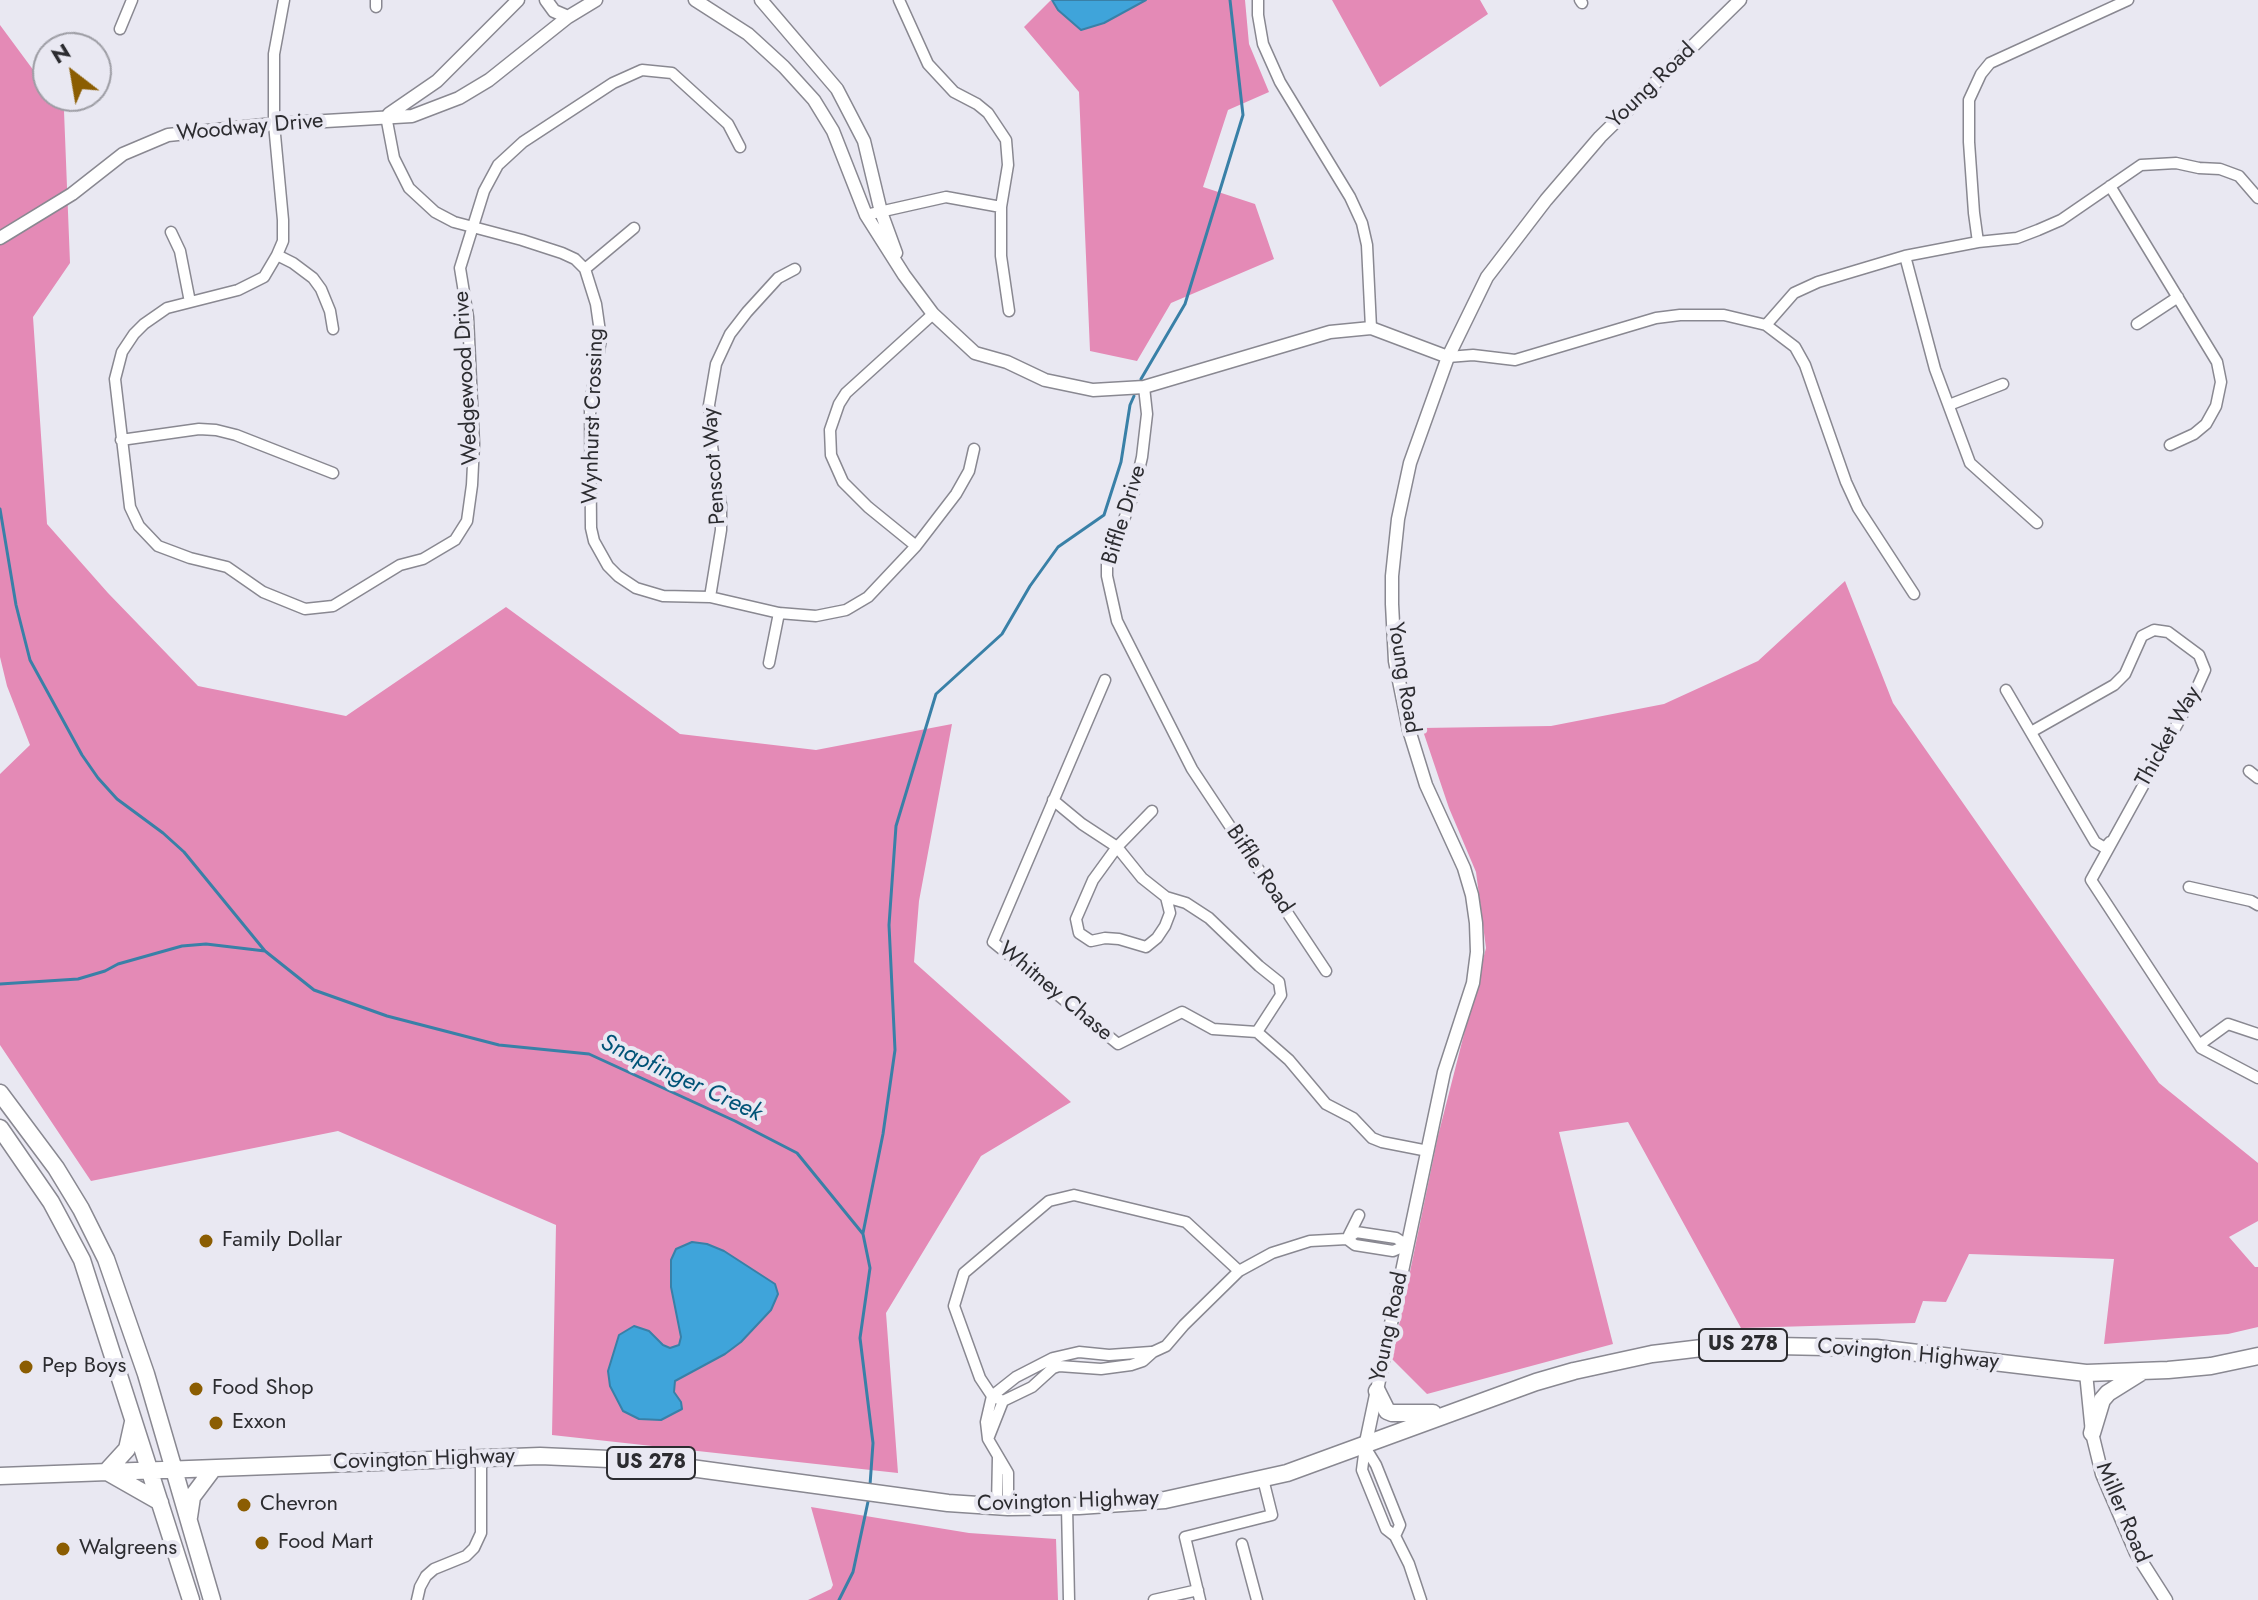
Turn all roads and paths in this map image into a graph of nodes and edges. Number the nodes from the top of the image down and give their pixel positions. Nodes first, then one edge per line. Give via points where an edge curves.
1 (132, 0) edge
2 (284, 0) edge
3 (518, 0) edge
4 (546, 0) edge
5 (596, 0) edge
6 (761, 0) edge
7 (899, 0) edge
8 (1258, 0) edge
9 (1740, 0) edge
10 (2128, 0) edge
11 (702, 1) edge
12 (568, 17) junction
13 (120, 29) dead end
14 (386, 116) junction
15 (274, 124) junction
16 (740, 147) dead end
17 (2110, 186) junction
18 (2258, 198) edge
19 (1001, 207) junction
20 (881, 212) junction
21 (866, 215) junction
22 (472, 227) junction
23 (634, 228) dead end
24 (171, 232) dead end
25 (0, 238) edge
26 (1978, 242) junction
27 (277, 255) junction
28 (1905, 256) junction
29 (585, 269) junction
30 (795, 269) dead end
31 (904, 275) junction
32 (2178, 297) junction
33 (190, 302) junction
34 (1009, 311) dead end
35 (933, 314) junction
36 (2137, 324) dead end
37 (1766, 325) junction
38 (1371, 328) junction
39 (333, 329) dead end
40 (1448, 357) junction
41 (2003, 384) dead end
42 (1144, 387) junction
43 (1949, 405) junction
44 (121, 440) junction
45 (2170, 445) dead end
46 (974, 449) dead end
47 (333, 473) dead end
48 (2037, 523) dead end
49 (916, 546) junction
50 (1914, 594) dead end
51 (710, 597) junction
52 (779, 613) junction
53 (769, 663) dead end
54 (1105, 680) dead end
55 (2006, 690) dead end
56 (2031, 732) junction
57 (1192, 769) joint
58 (1053, 800) junction
59 (1152, 811) dead end
60 (2112, 841) junction
61 (1117, 847) junction
62 (2189, 887) dead end
63 (1166, 897) junction
64 (2258, 905) edge
65 (1326, 971) dead end
66 (1257, 1032) junction
67 (2258, 1034) edge
68 (2199, 1045) junction
69 (2258, 1078) edge
70 (0, 1093) edge
71 (0, 1128) edge
72 (1428, 1151) junction
73 (1359, 1215) dead end
74 (1377, 1235) junction
75 (1347, 1239) junction
76 (1407, 1245) junction
77 (1375, 1248) junction
78 (1239, 1271) junction
79 (1153, 1352) junction
80 (2258, 1356) edge
81 (2144, 1371) junction
82 (2086, 1373) junction
83 (1377, 1391) junction
84 (997, 1398) junction
85 (1441, 1416) junction
86 (134, 1419) junction
87 (2092, 1433) junction
88 (166, 1442) junction
89 (1365, 1447) junction
90 (481, 1458) junction
91 (174, 1469) junction
92 (213, 1469) junction
93 (150, 1470) junction
94 (106, 1472) junction
95 (0, 1476) edge
96 (1263, 1479) junction
97 (160, 1502) junction
98 (1067, 1506) junction
99 (1002, 1507) junction
100 (188, 1523) junction
101 (1242, 1544) dead end
102 (1199, 1595) edge
103 (191, 1600) edge
104 (212, 1600) edge
105 (417, 1600) edge
106 (1069, 1600) edge
107 (1154, 1600) edge
108 (1257, 1600) edge
109 (1421, 1600) edge
110 (2166, 1600) edge

1 - 13 street
2 - 15 street via 274,54
3 - 14 street via 437,81
4 - 12 street
5 - 12 street, Woodway Drive
6 - 20 street via 837,89 864,141
7 - 19 street via 928,64 954,92 988,113 1006,140
8 - 38 street via 1263,44 1280,82 1362,223
9 - 40 street, Young Road via 1600,137 1546,200 1487,277
10 - 26 street via 1990,63 1981,74 1969,100
11 - 21 street via 748,34 814,100 833,131
12 - 14 street, Woodway Drive via 459,98 412,116
14 - 15 street, Woodway Drive
14 - 22 street via 394,158 409,188 435,212
15 - 25 street, Woodway Drive via 168,135 123,154 72,194
15 - 27 street via 283,220
16 - 22 street, Wedgewood Drive via 728,124 672,73 642,70 523,142 498,165
17 - 18 street via 2141,165 2176,163 2239,176
17 - 26 street via 2038,230
17 - 32 street
19 - 20 street via 946,197
19 - 34 street
20 - 21 street
20 - 31 street
21 - 31 street
22 - 29 street via 562,253
22 - 44 street, Wedgewood Drive via 460,268 468,317 472,485 467,521 455,540 437,551 400,565 333,606 305,609 263,592 227,567 153,542 130,507
23 - 29 street
24 - 33 street
26 - 28 street
27 - 33 street, Wedgewood Drive via 264,277
27 - 39 street via 313,278
28 - 37 street via 1794,293
28 - 43 street
29 - 51 street, Wynhurst Crossing via 601,339 590,405 594,541 608,566 636,588 663,596
30 - 51 street, Penscot Way via 778,278 747,312 716,364 709,405 721,530
31 - 35 street
32 - 36 street
32 - 45 street via 2217,362 2221,382 2206,424
33 - 44 street, Wedgewood Drive via 167,308 144,324 122,352 115,379
35 - 42 street via 975,353 1045,380 1093,390
35 - 49 street via 846,393 830,430 831,455 843,482
37 - 40 street via 1724,315 1680,315 1515,360
37 - 50 street via 1795,347 1805,365 1858,508
38 - 40 street
38 - 42 street via 1330,332
40 - 72 street, Young Road via 1410,463 1392,576 1395,661 1409,730 1426,785 1464,868 1476,923 1473,983 1444,1072
41 - 43 street
42 - 57 street, Biffle Drive via 1142,457 1107,576 1117,621
43 - 48 street via 1970,463
44 - 47 street via 216,430
46 - 49 street, Wynhurst Crossing via 956,494
49 - 52 street, Wynhurst Crossing via 868,597 846,610 816,616
51 - 52 street, Wynhurst Crossing
52 - 53 street
54 - 58 street, Whitney Chase
55 - 56 street
56 - 60 street via 2095,842 2105,848
56 - 60 street, Thicket Way via 2114,685 2125,674 2142,636 2154,630 2168,632 2199,655 2205,670 2196,690
57 - 65 street, Biffle Road
58 - 61 street
58 - 66 street, Whitney Chase via 993,942 1118,1044 1182,1012 1213,1029
59 - 61 street
60 - 68 street, Thicket Way via 2091,880
61 - 63 street
61 - 63 street via 1093,880 1076,919 1079,933 1091,941 1119,939 1146,947 1165,926 1170,913
62 - 64 street
63 - 66 street via 1209,918 1279,982 1281,995
66 - 72 street via 1326,1104 1353,1118 1372,1138
67 - 68 street via 2228,1024
68 - 69 street, Thicket Way
70 - 88 main road via 73,1195 106,1259
71 - 86 main road via 51,1202 82,1260
72 - 76 street, Young Road
73 - 75 street
74 - 75 street via 1356,1232
74 - 76 street
74 - 77 street
75 - 77 street
75 - 78 street via 1285,1247
76 - 77 street via 1393,1251
76 - 83 street, Young Road
78 - 79 street via 1166,1346
78 - 84 street via 1186,1222 1074,1195 1049,1201 964,1273 954,1306 980,1378
79 - 84 street via 1131,1365 1059,1366 1032,1387
79 - 84 street via 1079,1352 1053,1358 1016,1377
80 - 81 main road, Covington Highway / US 278
81 - 82 main road, Covington Highway / US 278
81 - 87 main road via 2102,1400
82 - 85 main road, Covington Highway / US 278 via 1876,1348 1727,1345 1574,1371
82 - 87 street, Miller Road
83 - 85 main road via 1392,1413
83 - 89 street, Young Road
84 - 99 street via 986,1422 988,1439 1008,1473
85 - 89 main road, Covington Highway / US 278
86 - 93 main road
86 - 94 main road via 124,1454
87 - 110 street, Miller Road via 2102,1474 2136,1553
88 - 91 main road
88 - 92 main road
89 - 96 main road, Covington Highway / US 278
89 - 109 street via 1400,1525 1395,1536
90 - 92 main road, Covington Highway / US 278
90 - 99 main road, Covington Highway / US 278 via 632,1460
90 - 105 street via 481,1533 466,1556 426,1576
91 - 92 main road, Covington Highway / US 278
91 - 93 main road, Covington Highway / US 278
91 - 100 main road
92 - 100 main road via 192,1497
93 - 94 main road, Covington Highway / US 278
93 - 97 main road
94 - 95 main road, Covington Highway / US 278
94 - 97 main road
96 - 98 main road, Covington Highway / US 278 via 1165,1500
96 - 102 street via 1272,1515 1185,1537
97 - 103 main road
98 - 99 main road, Covington Highway / US 278
98 - 106 street
100 - 104 main road
101 - 108 street
102 - 107 street

